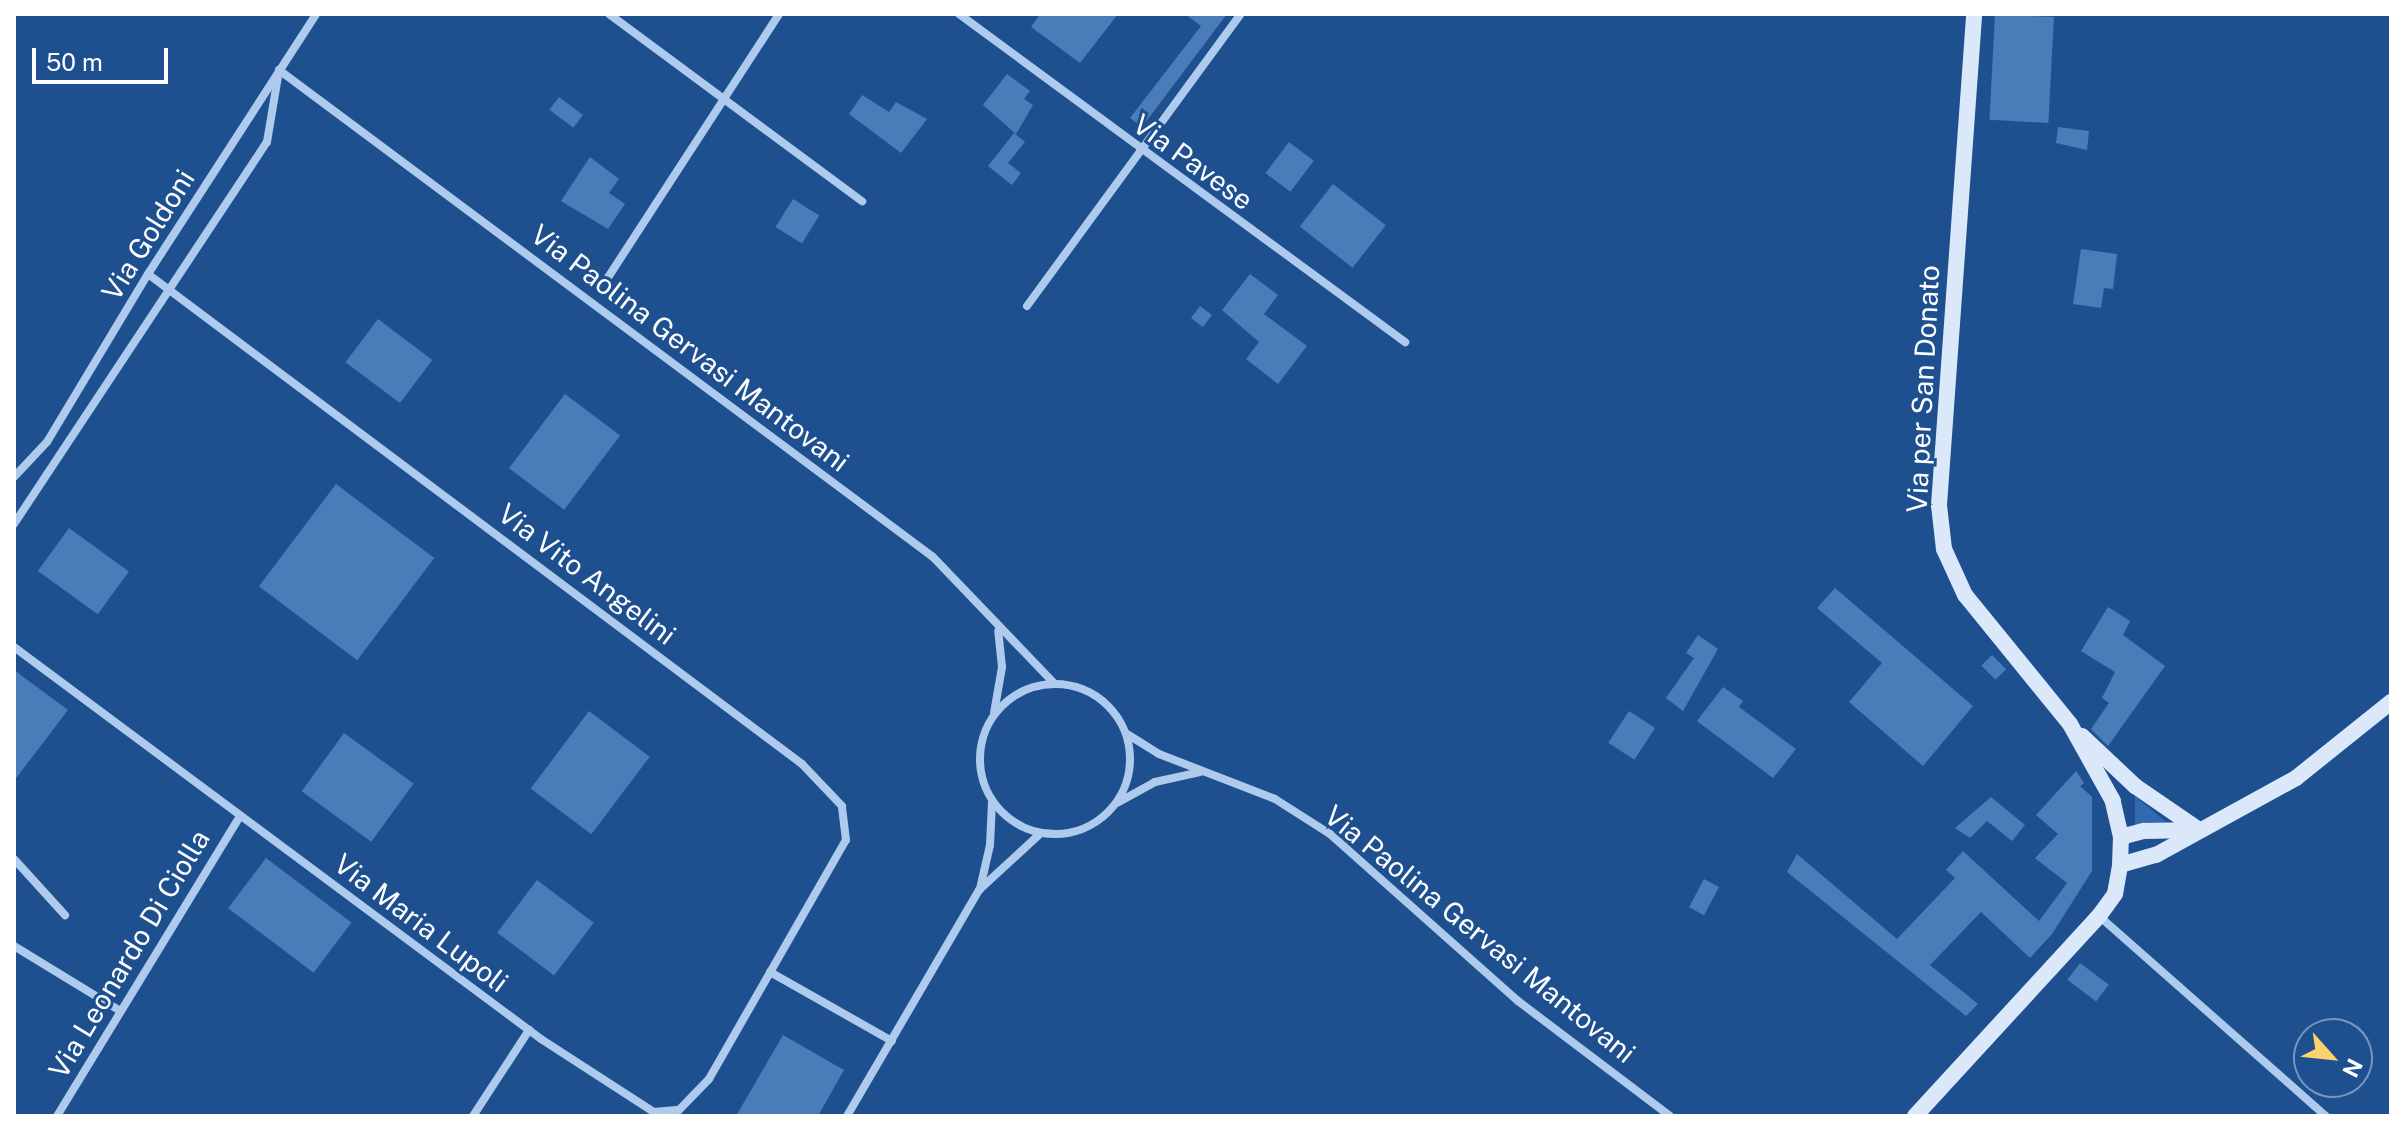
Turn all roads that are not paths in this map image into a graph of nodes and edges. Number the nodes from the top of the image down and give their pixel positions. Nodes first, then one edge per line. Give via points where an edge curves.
1 (316, 14) edge
2 (609, 14) edge
3 (779, 14) edge
4 (959, 14) edge
5 (1241, 14) edge
6 (1974, 14) edge
7 (279, 70) junction
8 (724, 101) junction
9 (1141, 152) junction
10 (862, 201) dead end
11 (148, 274) junction
12 (607, 279) dead end
13 (168, 286) junction
14 (1027, 306) dead end
15 (1405, 342) dead end
16 (14, 477) edge
17 (14, 524) edge
18 (998, 630) junction
19 (14, 647) edge
20 (1054, 683) junction
21 (2391, 702) edge
22 (994, 714) junction
23 (2070, 724) junction
24 (1127, 734) junction
25 (1201, 772) junction
26 (992, 802) junction
27 (1117, 803) junction
28 (240, 816) junction
29 (2199, 830) junction
30 (1040, 834) junction
31 (2121, 837) junction
32 (14, 859) edge
33 (2120, 865) junction
34 (979, 890) junction
35 (65, 915) dead end
36 (2099, 916) junction
37 (14, 946) edge
38 (770, 972) junction
39 (119, 1010) junction
40 (529, 1030) junction
41 (892, 1041) junction
42 (57, 1116) edge
43 (473, 1116) edge
44 (847, 1116) edge
45 (1670, 1116) edge
46 (1915, 1116) edge
47 (2326, 1116) edge

1 - 7 street, Via Goldoni
2 - 8 street
3 - 8 street
4 - 9 street, Via Pavese
5 - 9 street
6 - 23 street, Via per San Donato via 1939,489 1944,549 1965,595
7 - 11 street, Via Goldoni
7 - 13 street via 267,142
7 - 18 street, Via Paolina Gervasi Mantovani via 933,557 974,596
8 - 10 street
8 - 12 street
9 - 14 street
9 - 15 street, Via Pavese
11 - 13 street, Via Vito Angelini
11 - 16 street, Via Goldoni via 47,442
13 - 17 street
13 - 38 street, Via Vito Angelini via 802,764 842,806 846,840
18 - 20 street, Via Paolina Gervasi Mantovani
18 - 22 street via 1002,667
19 - 28 street, Via Maria Lupoli
20 - 22 street via 1021,691
20 - 24 street via 1099,697
21 - 29 street via 2296,778
22 - 26 street via 980,748 984,785
23 - 29 street via 2144,794
23 - 31 street, Via per San Donato via 2113,801
24 - 25 street, Via Paolina Gervasi Mantovani
24 - 27 street via 1131,757
25 - 27 street via 1155,782
25 - 45 street, Via Paolina Gervasi Mantovani via 1275,799 1330,834 1518,1001
26 - 30 street via 1022,827
26 - 34 street
27 - 30 street via 1083,830
28 - 39 street, Via Leonardo Di Ciolla
28 - 40 street, Via Maria Lupoli
29 - 31 street
29 - 33 street via 2156,855
30 - 34 street
31 - 33 street, Via per San Donato
32 - 35 street
33 - 36 street, Via per San Donato via 2115,894
34 - 41 street
36 - 46 street, Via per San Donato
36 - 47 street
37 - 39 street
38 - 40 street, Via Maria Lupoli via 709,1079 679,1110 654,1112 632,1102
38 - 41 street
39 - 42 street, Via Leonardo Di Ciolla
40 - 43 street
41 - 44 street

